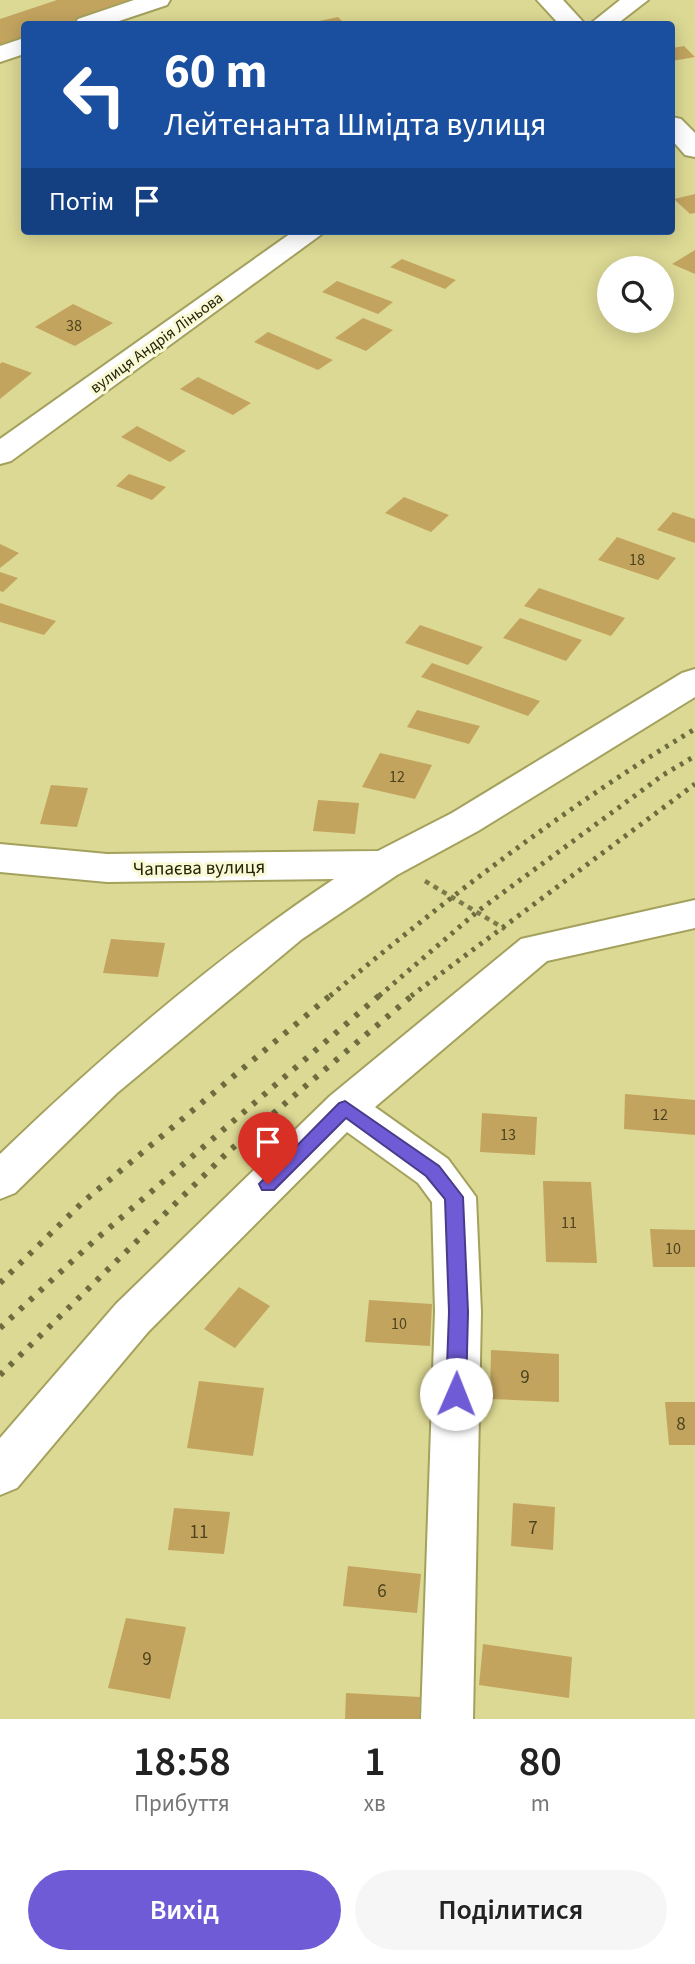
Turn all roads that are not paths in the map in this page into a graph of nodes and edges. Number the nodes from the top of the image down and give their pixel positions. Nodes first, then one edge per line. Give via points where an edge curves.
1 (158, 0) edge
2 (550, 0) edge
3 (636, 0) edge
4 (96, 21) edge
5 (570, 21) edge
6 (606, 21) edge
7 (21, 47) edge
8 (0, 54) edge
9 (675, 128) edge
10 (695, 149) edge
11 (307, 235) edge
12 (0, 454) edge
13 (695, 681) edge
14 (0, 859) edge
15 (391, 865) junction
16 (695, 914) edge
17 (345, 1108) junction
18 (0, 1181) edge
19 (0, 1473) edge
20 (447, 1719) edge

1 - 4 street
2 - 5 street
3 - 6 street
7 - 8 street
9 - 10 street
11 - 12 street, вулиця Андрія Ліньова
13 - 15 street
14 - 15 street, Чапаєва вулиця via 107,868
15 - 18 street via 288,929 102,1081
16 - 17 street via 535,948
17 - 19 street via 132,1318
17 - 20 street via 433,1171 454,1197 458,1312

